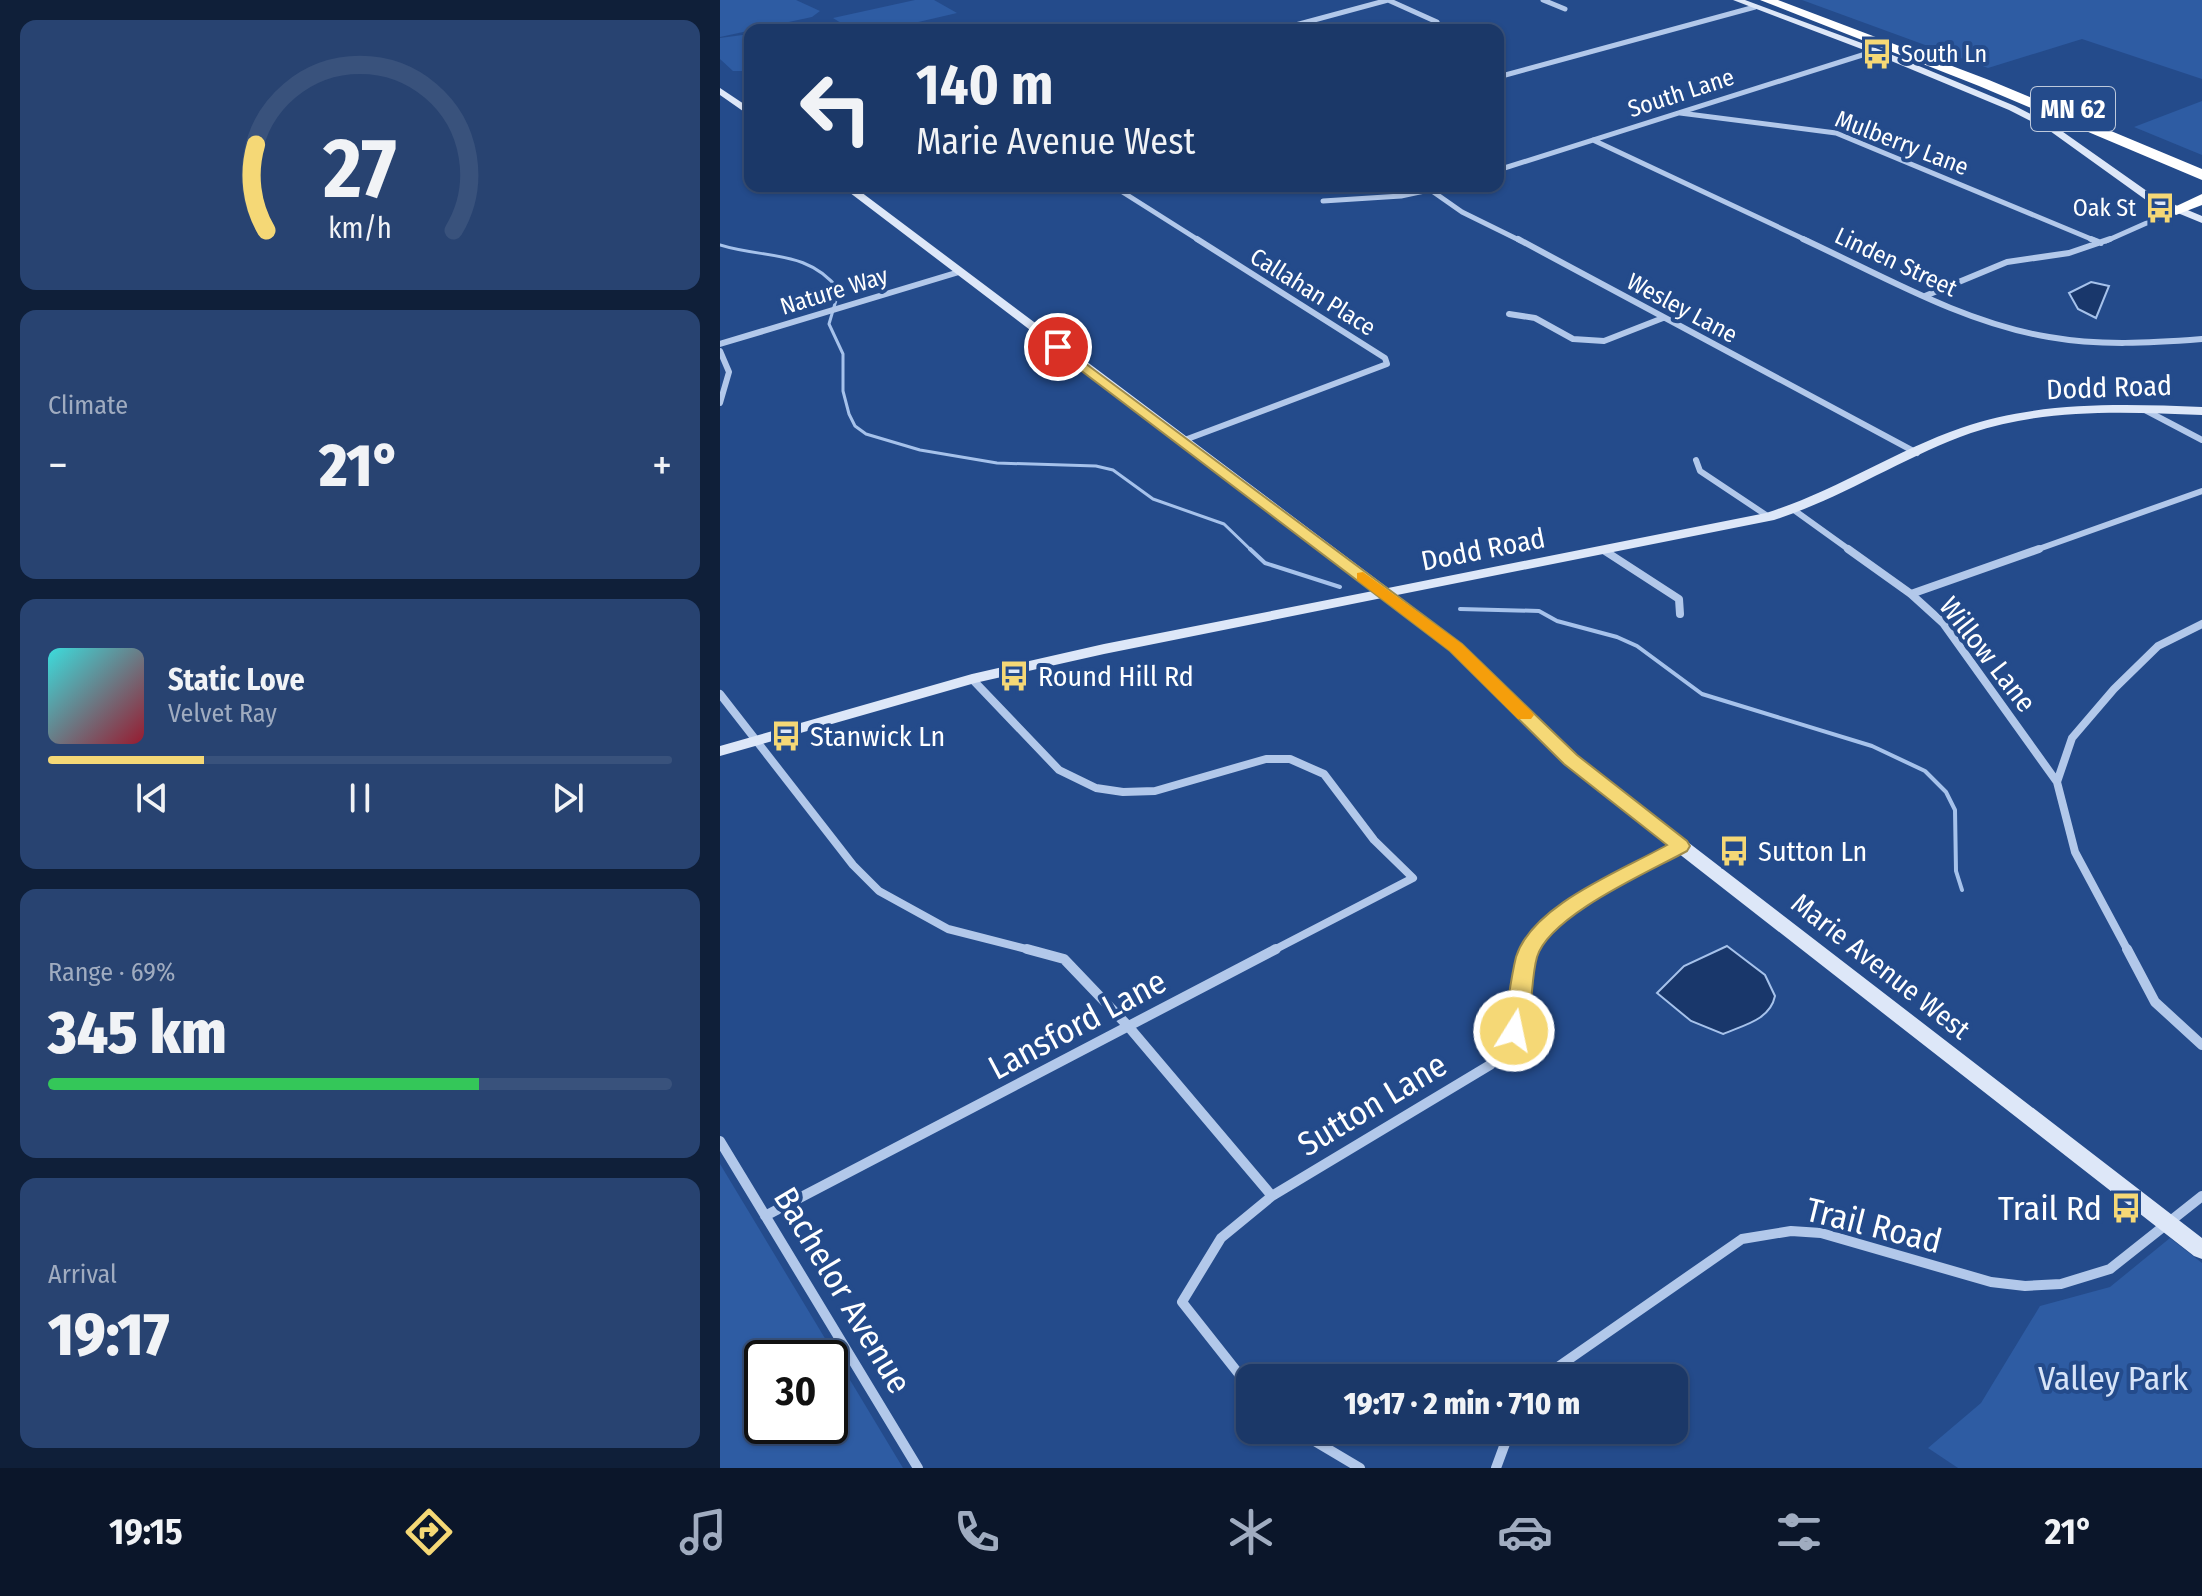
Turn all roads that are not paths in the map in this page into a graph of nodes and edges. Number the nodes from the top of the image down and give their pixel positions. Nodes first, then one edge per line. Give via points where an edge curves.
1 (1388, 0) edge
2 (1543, 0) edge
3 (1737, 0) edge
4 (1793, 0) edge
5 (1761, 3) edge
6 (1565, 9) dead end
7 (1299, 24) edge
8 (1438, 24) edge
9 (1895, 48) junction
10 (1875, 51) junction
11 (1504, 75) edge
12 (2005, 80) junction
13 (720, 91) edge
14 (725, 100) edge
15 (744, 110) edge
16 (1680, 113) junction
17 (1593, 140) junction
18 (2202, 162) edge
19 (1504, 168) edge
20 (2202, 177) edge
21 (854, 192) edge
22 (1122, 192) edge
23 (1421, 192) edge
24 (1433, 192) edge
25 (2202, 199) edge
26 (1323, 201) dead end
27 (2176, 210) junction
28 (2202, 220) edge
29 (2101, 243) junction
30 (959, 272) junction
31 (1925, 296) junction
32 (1509, 314) dead end
33 (1663, 318) junction
34 (2200, 341) edge
35 (720, 344) edge
36 (720, 351) edge
37 (720, 403) edge
38 (2144, 409) junction
39 (2202, 411) edge
40 (2202, 440) edge
41 (1182, 441) junction
42 (1918, 453) junction
43 (1696, 460) dead end
44 (2202, 491) edge
45 (1794, 510) junction
46 (1769, 517) junction
47 (1605, 551) junction
48 (1386, 594) junction
49 (1911, 594) junction
50 (1680, 614) dead end
51 (2202, 624) edge
52 (972, 679) junction
53 (720, 694) edge
54 (754, 742) junction
55 (720, 751) edge
56 (2057, 782) junction
57 (1681, 846) junction
58 (1128, 1026) junction
59 (2202, 1045) edge
60 (720, 1141) edge
61 (1272, 1196) junction
62 (2202, 1196) edge
63 (765, 1216) junction
64 (2169, 1224) junction
65 (2202, 1250) edge
66 (1562, 1364) edge
67 (1236, 1370) edge
68 (1320, 1444) edge
69 (1505, 1444) edge
70 (918, 1468) edge
71 (1360, 1468) edge
72 (1496, 1468) edge

1 - 7 street
1 - 8 street
2 - 6 street
3 - 5 street
4 - 12 highway, MN 62
5 - 9 highway, MN 62
5 - 10 street
5 - 11 street
9 - 12 highway via 1985,80
9 - 20 highway, MN 62
10 - 16 street, South Lane
10 - 27 street via 2053,129 2150,198
12 - 18 highway, MN 62
13 - 14 street
14 - 15 street
16 - 17 street, South Lane
16 - 29 street, Mulberry Lane via 1836,133
17 - 19 street, South Lane
17 - 31 street, Linden Street
21 - 30 street, Marie Avenue West
22 - 41 street, Callahan Place via 1387,364
23 - 26 street
24 - 33 street, Wesley Lane
25 - 27 highway
27 - 28 street
27 - 29 street
29 - 31 street via 2007,262
30 - 35 street, Nature Way
30 - 41 street, Marie Avenue West
31 - 34 street, Linden Street via 2047,337 2125,345
32 - 33 street via 1535,318 1573,339 1604,341
33 - 42 street, Wesley Lane
36 - 37 street via 729,372
38 - 39 street, Dodd Road
38 - 40 street
38 - 42 street, Dodd Road via 2020,417 1965,431
41 - 48 street, Marie Avenue West
42 - 45 street, Dodd Road
43 - 46 street via 1700,471
44 - 49 street
45 - 46 street, Dodd Road
45 - 49 street, Willow Lane
46 - 47 street, Dodd Road
47 - 48 street, Dodd Road
47 - 50 street via 1679,599
48 - 52 street, Dodd Road
48 - 57 street, Marie Avenue West via 1456,647 1570,760
49 - 56 street, Willow Lane via 1943,623
51 - 56 street via 2158,646 2114,689 2072,738
52 - 54 street, Dodd Road
52 - 58 street, Lansford Lane via 1059,770 1096,788 1155,791 1266,759 1290,759 1324,774 1374,840 1413,878
53 - 54 street
54 - 55 street, Dodd Road
54 - 58 street via 879,891 948,929 1064,959
56 - 59 street via 2075,852 2155,1002
57 - 61 street, Sutton Lane via 1542,928 1527,956 1514,1031 1490,1065
57 - 64 street, Marie Avenue West
58 - 61 street
58 - 63 street, Lansford Lane
60 - 63 street, Bachelor Avenue
61 - 67 street, Sutton Lane via 1221,1238 1182,1302
62 - 64 street, Trail Road
63 - 70 street, Bachelor Avenue
64 - 65 street, Marie Avenue West
64 - 66 street, Trail Road via 2103,1274 2038,1287 1977,1282 1820,1233 1780,1231 1742,1239
68 - 71 street
69 - 72 street

